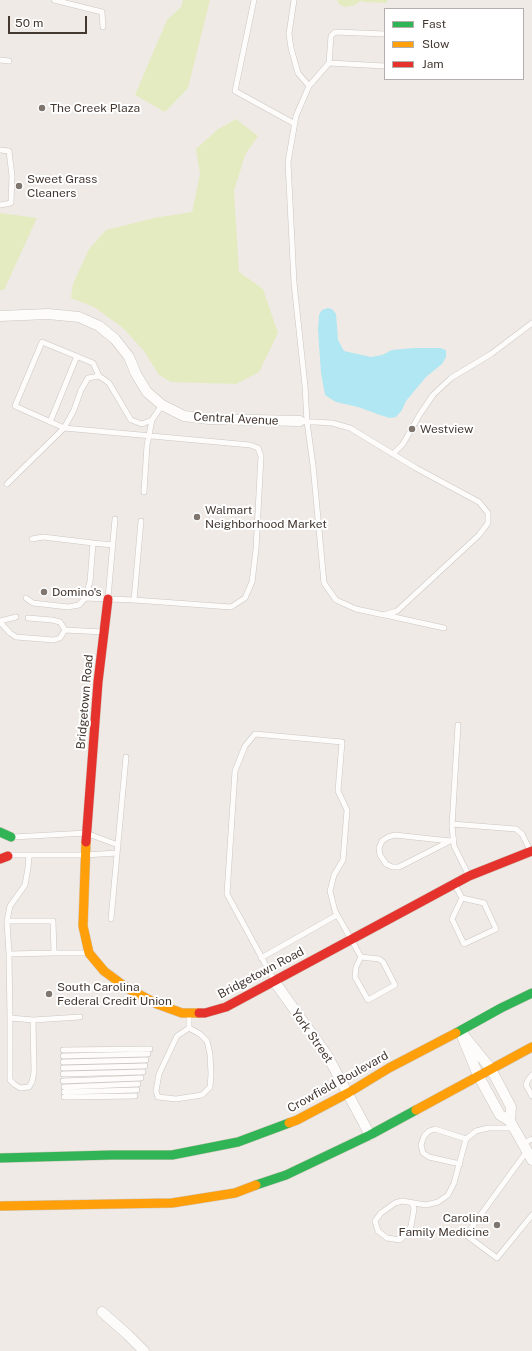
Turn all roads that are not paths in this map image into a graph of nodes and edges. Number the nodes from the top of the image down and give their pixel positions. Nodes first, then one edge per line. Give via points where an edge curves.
1 (54, 0) edge
2 (254, 0) edge
3 (294, 0) edge
4 (103, 27) dead end
5 (384, 34) edge
6 (0, 60) edge
7 (9, 61) dead end
8 (329, 64) junction
9 (384, 66) edge
10 (309, 86) junction
11 (294, 124) junction
12 (0, 150) edge
13 (0, 205) edge
14 (0, 316) edge
15 (532, 324) edge
16 (77, 356) junction
17 (99, 376) junction
18 (162, 405) junction
19 (152, 420) junction
20 (50, 422) junction
21 (303, 422) junction
22 (64, 428) junction
23 (149, 436) junction
24 (393, 454) junction
25 (7, 484) dead end
26 (144, 492) dead end
27 (115, 520) dead end
28 (141, 521) dead end
29 (32, 539) dead end
30 (92, 543) junction
31 (113, 545) junction
32 (26, 598) dead end
33 (85, 598) junction
34 (108, 599) junction
35 (134, 600) junction
36 (384, 615) junction
37 (16, 617) dead end
38 (28, 618) dead end
39 (0, 621) edge
40 (444, 628) dead end
41 (65, 630) junction
42 (104, 632) junction
43 (458, 725) dead end
44 (126, 757) dead end
45 (452, 824) junction
46 (0, 832) edge
47 (86, 833) junction
48 (11, 837) junction
49 (0, 838) edge
50 (452, 840) junction
51 (118, 845) junction
52 (531, 851) edge
53 (117, 853) junction
54 (28, 855) junction
55 (85, 855) junction
56 (2, 857) edge
57 (469, 876) junction
58 (455, 884) junction
59 (462, 898) junction
60 (337, 915) junction
61 (111, 919) dead end
62 (7, 921) junction
63 (351, 939) junction
64 (89, 952) junction
65 (54, 953) junction
66 (9, 954) junction
67 (361, 957) junction
68 (262, 958) junction
69 (274, 981) junction
70 (532, 993) edge
71 (189, 1014) junction
72 (80, 1017) dead end
73 (10, 1018) junction
74 (33, 1020) junction
75 (189, 1028) junction
76 (460, 1031) junction
77 (532, 1047) edge
78 (63, 1050) dead end
79 (63, 1056) dead end
80 (145, 1063) dead end
81 (63, 1065) dead end
82 (491, 1069) junction
83 (143, 1072) dead end
84 (63, 1074) dead end
85 (532, 1075) edge
86 (478, 1076) junction
87 (141, 1078) dead end
88 (348, 1093) junction
89 (64, 1095) dead end
90 (532, 1096) edge
91 (512, 1125) junction
92 (370, 1135) junction
93 (466, 1139) junction
94 (528, 1149) edge
95 (0, 1158) edge
96 (460, 1164) junction
97 (412, 1203) junction
98 (0, 1206) edge
99 (532, 1215) edge
100 (102, 1312) dead end
101 (144, 1351) edge

1 - 4 lane via 102,12
2 - 11 lane via 235,91
3 - 10 lane via 289,34 291,48 298,73
5 - 8 lane via 336,32 331,36
6 - 7 lane
8 - 9 lane
8 - 10 lane
10 - 11 lane
11 - 21 lane via 288,181 294,283 305,386
12 - 13 lane via 9,151 12,176 11,203
14 - 18 street, Central Avenue via 48,314 79,317 99,326 115,339 129,357 147,392
15 - 24 lane via 491,354 451,378 433,395 403,444
16 - 17 lane via 93,363
16 - 20 lane
16 - 20 lane via 42,342 15,406
17 - 19 lane via 109,383 131,420 142,424
17 - 22 lane via 88,378
18 - 19 lane
18 - 21 street, Central Avenue via 184,416
19 - 23 lane
20 - 22 lane
21 - 24 lane via 332,423 350,428
21 - 36 lane via 313,473 324,583 336,600 356,609
22 - 23 lane
22 - 25 lane
23 - 26 lane
23 - 35 lane via 250,445 258,448 261,456 256,549 252,582 245,598 231,607
24 - 36 lane via 479,502 488,513 488,523 479,535 397,610
27 - 31 lane
28 - 35 lane
29 - 30 lane
30 - 31 lane
30 - 33 lane via 90,582
31 - 34 lane
32 - 33 lane via 33,603 68,607 79,605
33 - 34 lane
34 - 35 lane
34 - 42 main road, Bridgetown Road
36 - 40 lane
37 - 39 lane
38 - 41 lane via 60,622
39 - 41 lane via 16,637 54,640 60,638
41 - 42 lane
42 - 47 main road, Bridgetown Road
43 - 45 lane
44 - 51 lane
45 - 50 lane
45 - 52 lane via 516,829 522,834
46 - 48 main road
47 - 48 lane
47 - 51 lane
47 - 55 main road, Bridgetown Road
48 - 49 lane
50 - 50 lane via 392,867 386,864 378,848 382,841 395,835
50 - 57 lane
51 - 53 lane
52 - 57 main road, Bridgetown Road
53 - 55 lane
53 - 61 lane
54 - 55 lane
54 - 56 lane
54 - 62 lane via 25,885 10,906
55 - 64 main road, Bridgetown Road via 83,926
57 - 58 main road, Bridgetown Road
58 - 59 lane
58 - 63 main road, Bridgetown Road
59 - 59 lane via 452,919 464,944 496,928 484,903
60 - 63 lane
60 - 68 lane
60 - 68 lane via 330,891 334,875 343,860 347,810 338,791 342,742 255,734 245,746 235,771 228,894
62 - 65 lane via 53,921
62 - 66 lane
63 - 67 lane
63 - 69 main road, Bridgetown Road
64 - 65 lane
64 - 71 main road, Bridgetown Road via 104,971 127,988 157,1004 182,1014
65 - 66 lane
66 - 73 lane
67 - 67 lane via 379,959 383,962 395,984 368,1000 355,977 356,966
68 - 69 lane
69 - 71 main road, Bridgetown Road via 226,1007
69 - 88 street, York Street via 327,1055
70 - 76 main road, Crowfield Boulevard
71 - 75 lane
72 - 74 lane
73 - 74 lane
73 - 74 lane via 10,1080 20,1088 29,1087 34,1072
75 - 75 lane via 177,1036 159,1074 156,1091 158,1096 176,1099 202,1095 210,1087 210,1054 207,1041
76 - 82 street
76 - 86 street
76 - 88 main road, Crowfield Boulevard via 388,1068
77 - 82 main road
78 - 79 lane via 149,1051
80 - 81 lane
82 - 86 main road
82 - 91 street via 511,1106
83 - 84 lane
85 - 90 lane via 526,1085
86 - 91 street via 500,1114
86 - 92 main road
87 - 89 lane via 64,1084 137,1090
88 - 92 street, York Street
88 - 95 main road, Crowfield Boulevard via 297,1120 238,1142 172,1155
91 - 93 lane via 476,1131
91 - 94 street
92 - 98 main road via 286,1175 234,1192 172,1203
93 - 96 lane
93 - 96 lane via 435,1129 424,1136 421,1145 423,1153 429,1156
94 - 99 lane via 466,1235 498,1258
96 - 97 lane via 448,1195 438,1202 426,1205
97 - 97 lane via 395,1203 381,1213 375,1222 378,1231 387,1238 400,1240 411,1226 414,1209
100 - 101 street

